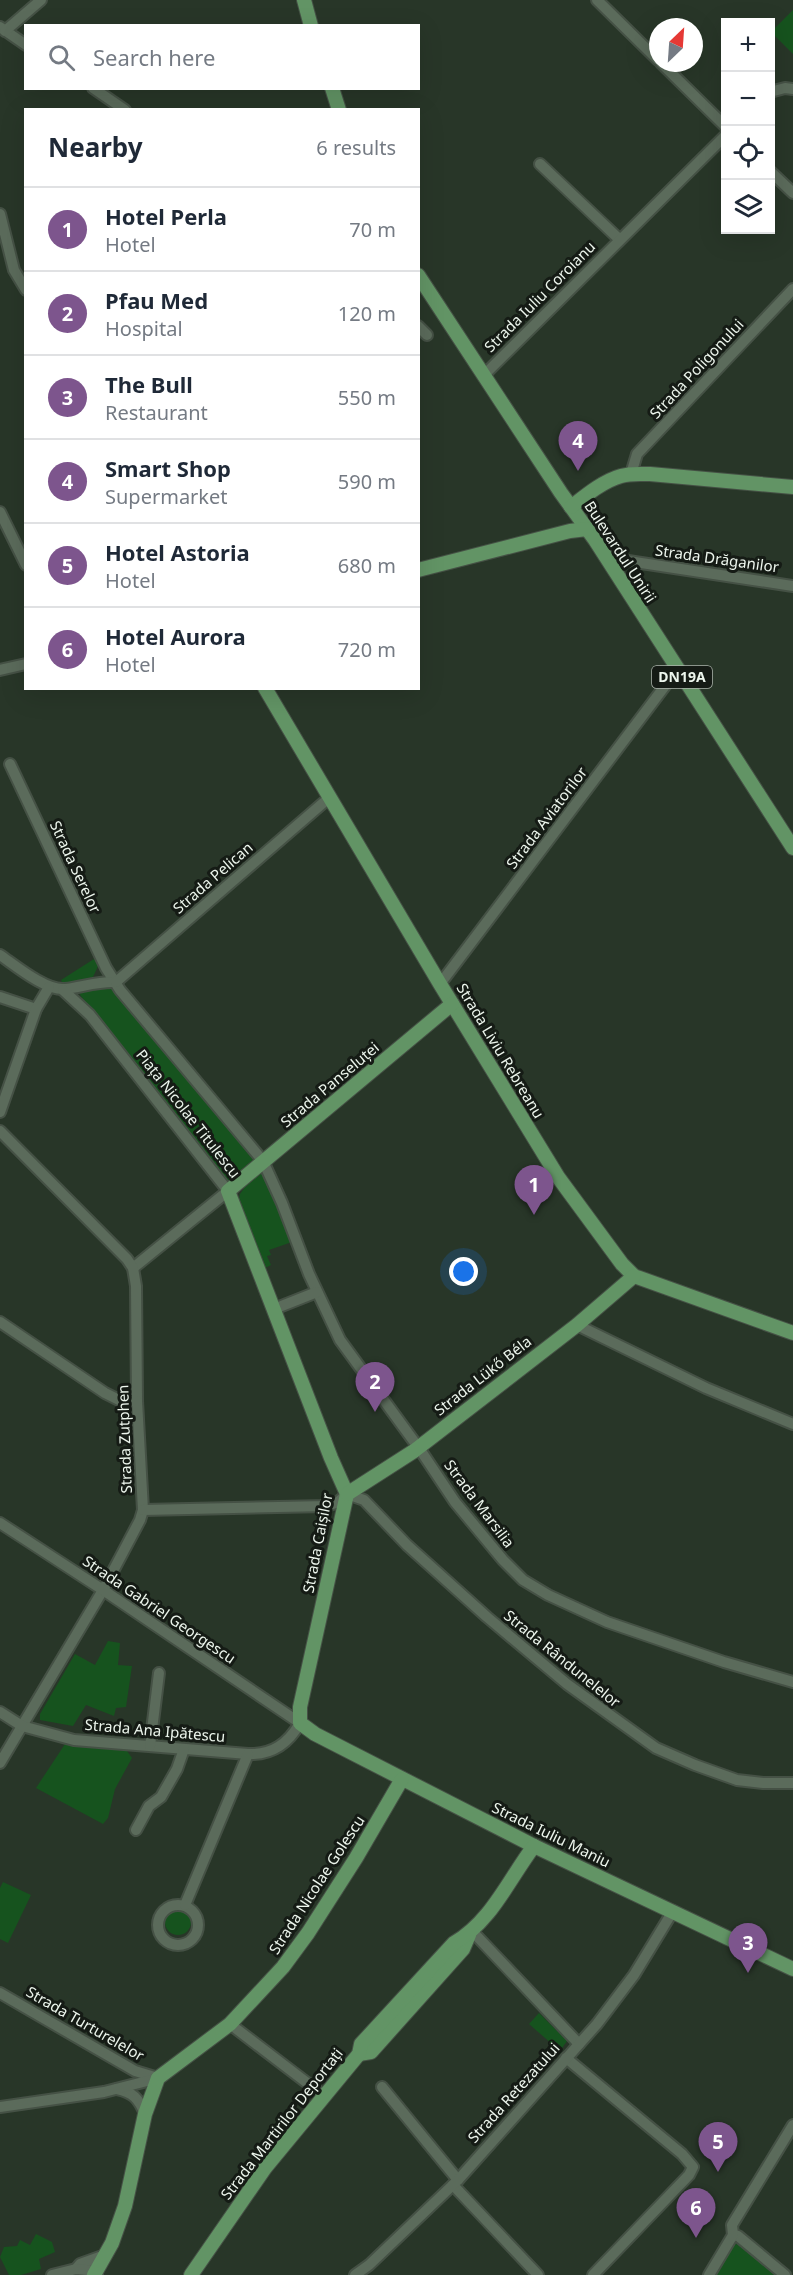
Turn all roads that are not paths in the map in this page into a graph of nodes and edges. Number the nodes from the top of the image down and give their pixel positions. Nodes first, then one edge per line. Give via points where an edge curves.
1 (41, 0) edge
2 (304, 0) edge
3 (597, 0) edge
4 (310, 24) edge
5 (2, 29) edge
6 (24, 44) edge
7 (649, 52) edge
8 (669, 72) edge
9 (793, 88) edge
10 (96, 90) edge
11 (333, 90) edge
12 (775, 91) edge
13 (122, 108) edge
14 (338, 108) edge
15 (725, 126) edge
16 (721, 140) edge
17 (540, 164) dead end
18 (775, 175) edge
19 (793, 194) edge
20 (0, 214) edge
21 (619, 239) junction
22 (420, 278) edge
23 (24, 287) edge
24 (793, 289) edge
25 (420, 328) edge
26 (427, 335) dead end
27 (484, 375) junction
28 (631, 474) junction
29 (793, 487) edge
30 (571, 507) junction
31 (0, 512) edge
32 (587, 529) junction
33 (602, 552) junction
34 (24, 561) edge
35 (420, 569) edge
36 (793, 586) edge
37 (24, 664) edge
38 (0, 670) edge
39 (677, 670) junction
40 (266, 690) edge
41 (10, 764) dead end
42 (330, 797) junction
43 (793, 848) edge
44 (0, 955) edge
45 (116, 982) junction
46 (440, 984) junction
47 (49, 987) junction
48 (63, 990) junction
49 (0, 997) edge
50 (452, 1004) junction
51 (36, 1009) junction
52 (0, 1112) edge
53 (0, 1131) edge
54 (263, 1161) junction
55 (228, 1191) junction
56 (133, 1268) junction
57 (634, 1276) junction
58 (317, 1292) junction
59 (274, 1309) junction
60 (0, 1322) edge
61 (577, 1324) junction
62 (793, 1333) edge
63 (137, 1401) junction
64 (793, 1424) edge
65 (419, 1447) junction
66 (347, 1494) junction
67 (143, 1510) junction
68 (0, 1523) edge
69 (103, 1590) junction
70 (159, 1673) dead end
71 (793, 1682) edge
72 (0, 1712) edge
73 (300, 1723) junction
74 (22, 1726) junction
75 (150, 1746) junction
76 (184, 1749) junction
77 (248, 1754) junction
78 (0, 1763) edge
79 (402, 1779) junction
80 (793, 1783) edge
81 (136, 1830) dead end
82 (534, 1846) junction
83 (185, 1905) dead end
84 (673, 1911) junction
85 (470, 1933) junction
86 (793, 1969) edge
87 (0, 1993) edge
88 (230, 2024) junction
89 (579, 2043) junction
90 (566, 2058) junction
91 (158, 2078) junction
92 (382, 2087) dead end
93 (117, 2089) junction
94 (323, 2095) junction
95 (0, 2107) edge
96 (145, 2114) junction
97 (793, 2125) edge
98 (455, 2182) junction
99 (732, 2230) junction
100 (105, 2255) junction
101 (76, 2269) junction
102 (96, 2274) edge
103 (52, 2275) edge
104 (191, 2275) edge
105 (355, 2275) edge
106 (538, 2275) edge
107 (593, 2275) edge
108 (709, 2275) edge
109 (785, 2275) edge

1 - 5 street
2 - 4 main road
3 - 7 street
5 - 6 street
8 - 15 street
9 - 12 street
10 - 13 street
11 - 14 main road
16 - 21 street, Strada Iuliu Coroianu
17 - 21 street, Strada Iuliu Coroianu
18 - 19 street
20 - 23 street via 14,270
21 - 27 street, Strada Iuliu Coroianu
22 - 27 main road, Bulevardul Unirii / DN19A
24 - 28 street, Strada Poligonului via 637,454
25 - 26 street
27 - 30 main road, Bulevardul Unirii / DN19A
28 - 29 main road
28 - 30 main road via 619,477
30 - 32 main road, Bulevardul Unirii / DN19A
31 - 34 street
32 - 33 main road, Bulevardul Unirii / DN19A
32 - 35 main road
33 - 36 street, Strada Drăganilor via 615,559
33 - 39 main road, Bulevardul Unirii / DN19A
37 - 38 street
39 - 43 main road, Bulevardul Unirii / DN19A
39 - 46 street, Strada Aviatorilor
40 - 42 main road, Strada Liviu Rebreanu
41 - 45 street, Strada Serelor
42 - 45 street, Strada Pelican
42 - 46 main road, Strada Liviu Rebreanu
44 - 47 street
45 - 48 street via 100,981
45 - 54 street, Piața Nicolae Titulescu
46 - 50 main road, Strada Liviu Rebreanu
47 - 48 street
47 - 51 street
48 - 55 street, Piața Nicolae Titulescu via 90,1015
49 - 51 street
50 - 54 main road, Strada Panseluței
50 - 57 main road, Strada Liviu Rebreanu via 558,1177
51 - 52 street
53 - 56 street
54 - 55 main road, Strada Panseluței
54 - 58 street, Piața Nicolae Titulescu
55 - 56 street
55 - 59 main road, Piața Nicolae Titulescu
56 - 63 street, Strada Zutphen
57 - 61 main road, Strada Lükő Béla
57 - 62 main road, Strada Liviu Rebreanu
58 - 59 street
58 - 65 street, Strada Marsilia via 340,1340
59 - 66 main road, Strada Caișilor
60 - 63 street via 105,1393 121,1401
61 - 64 street via 706,1388
61 - 65 main road, Strada Lükő Béla
63 - 67 street, Strada Zutphen
65 - 66 main road, Strada Lükő Béla
65 - 71 street, Strada Marsilia via 481,1536 523,1580 607,1622
66 - 67 street via 327,1506
66 - 73 main road, Strada Caișilor via 300,1707
66 - 80 street, Strada Rândunelelor via 364,1500 416,1553 567,1684 656,1748 736,1779
67 - 69 street, Strada Zutphen
68 - 69 street, Strada Gabriel Georgescu
69 - 73 street, Strada Gabriel Georgescu
69 - 74 street, Strada Zutphen
70 - 75 street
72 - 74 street, Strada Ana Ipătescu
73 - 77 street, Strada Ana Ipătescu via 277,1749
73 - 79 main road, Strada Iuliu Maniu
74 - 75 street, Strada Ana Ipătescu via 74,1740
74 - 78 street, Strada Zutphen
75 - 76 street, Strada Ana Ipătescu
76 - 77 street, Strada Ana Ipătescu
76 - 81 street via 161,1797 149,1806
77 - 83 street
79 - 82 main road, Strada Iuliu Maniu
79 - 88 main road, Strada Nicolae Golescu via 308,1933 283,1967
82 - 84 main road, Strada Iuliu Maniu
82 - 85 main road, Strada Martirilor Deportați
84 - 86 main road, Strada Iuliu Maniu
84 - 89 street, Strada Retezatului via 634,1975
85 - 89 street
85 - 94 main road, Strada Martirilor Deportați via 463,1949 371,2052 359,2054
87 - 91 street, Strada Turturelelor via 135,2071
88 - 91 main road, Strada Nicolae Golescu
88 - 94 street
89 - 90 street, Strada Retezatului
90 - 98 street, Strada Retezatului
90 - 107 street via 693,2167
91 - 93 street
91 - 96 main road
92 - 98 street
93 - 95 street
93 - 96 street via 135,2096
94 - 104 main road, Strada Martirilor Deportați via 265,2168
96 - 100 main road via 125,2206
97 - 99 street
98 - 105 street, Strada Retezatului
98 - 106 street
99 - 108 street
99 - 109 street
100 - 101 street
100 - 102 main road
101 - 102 street
101 - 103 street

